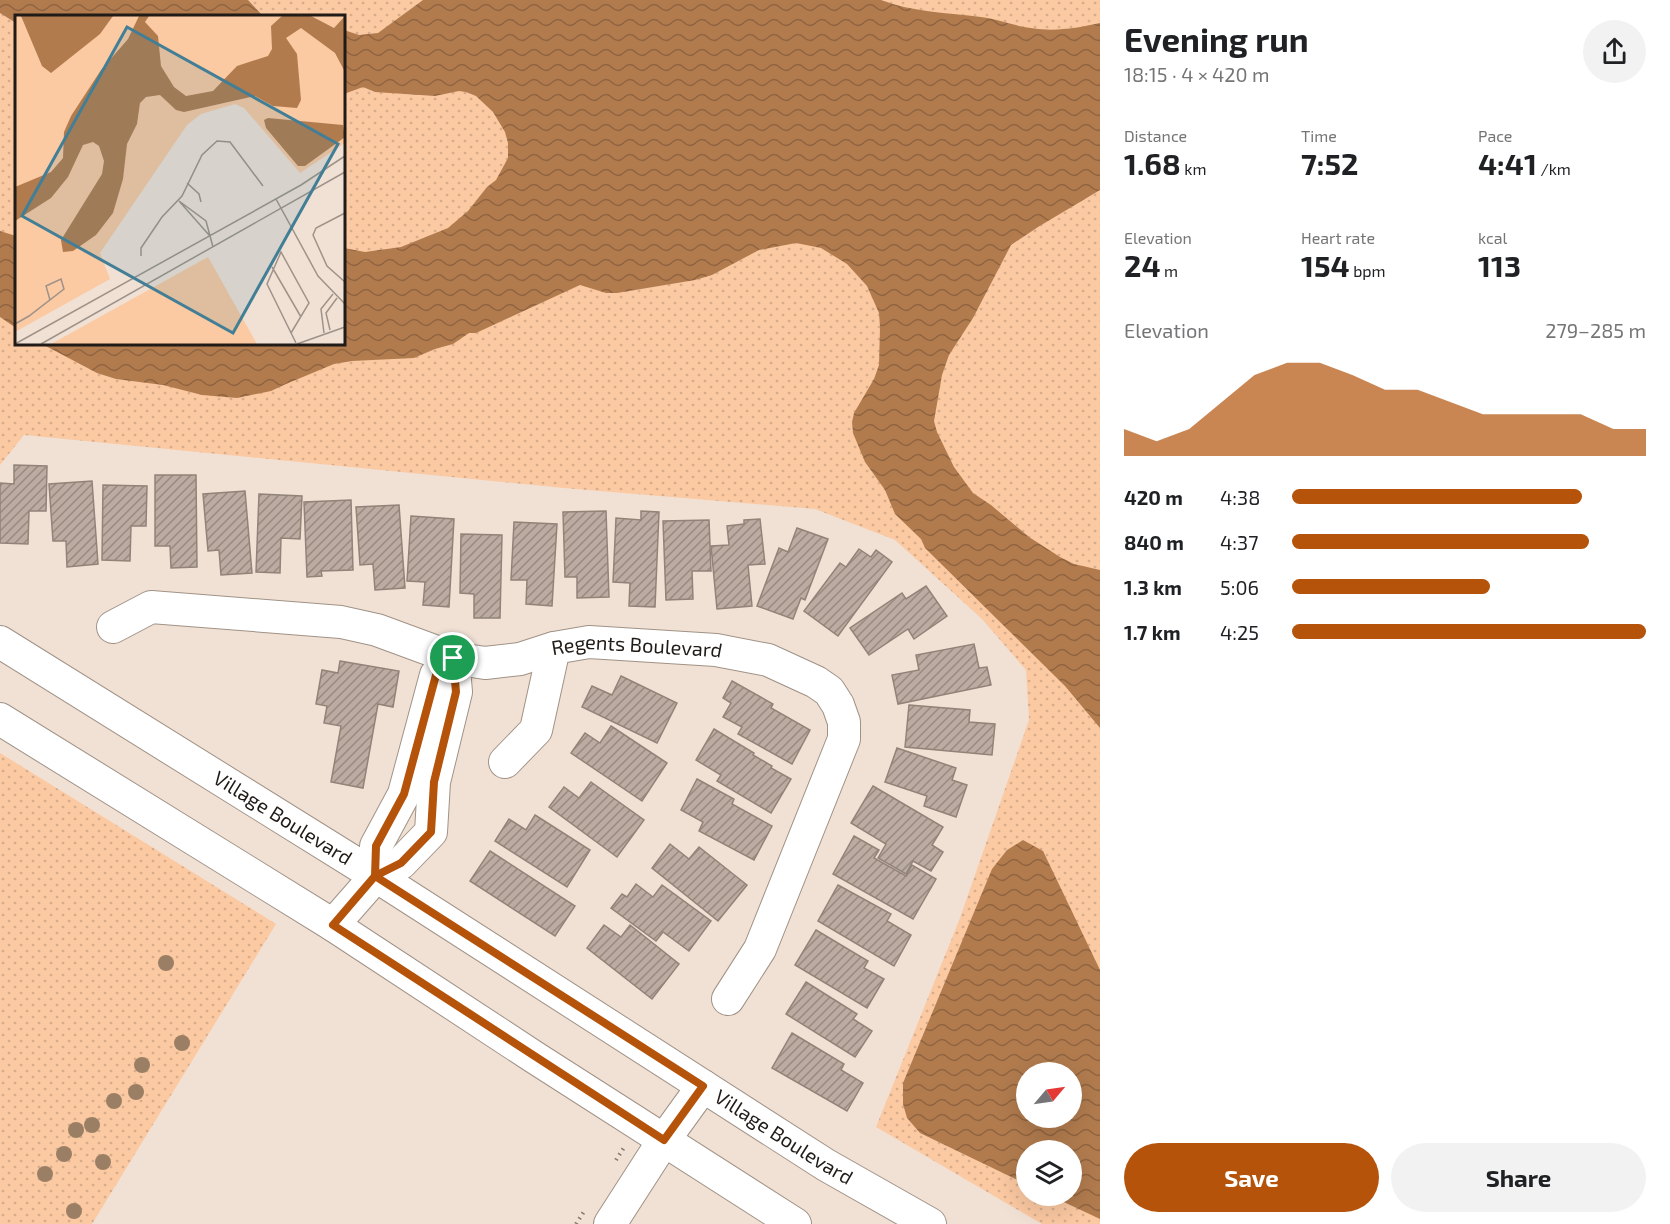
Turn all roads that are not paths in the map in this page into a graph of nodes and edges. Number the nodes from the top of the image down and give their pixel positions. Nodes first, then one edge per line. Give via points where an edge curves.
1 (113, 627) dead end
2 (0, 642) edge
3 (554, 648) junction
4 (453, 658) junction
5 (0, 719) edge
6 (505, 762) dead end
7 (375, 876) junction
8 (333, 925) junction
9 (728, 999) dead end
10 (703, 1086) junction
11 (664, 1140) junction
12 (610, 1224) edge
13 (795, 1224) edge
14 (930, 1224) edge

1 - 4 street, Regents Boulevard via 151,607 341,622 377,630
2 - 7 street, Village Boulevard
3 - 4 street, Regents Boulevard via 502,662
3 - 6 street via 536,730
3 - 9 street, Regents Boulevard via 607,642 752,656 816,682 829,691 838,705 844,739 760,949
4 - 7 street via 436,675 404,794 376,846
4 - 7 street via 456,692 434,782 431,832 401,863
5 - 8 street
7 - 8 street
7 - 10 street, Village Boulevard
8 - 11 street
10 - 11 street
10 - 14 street, Village Boulevard via 826,1165
11 - 12 street
11 - 13 street

